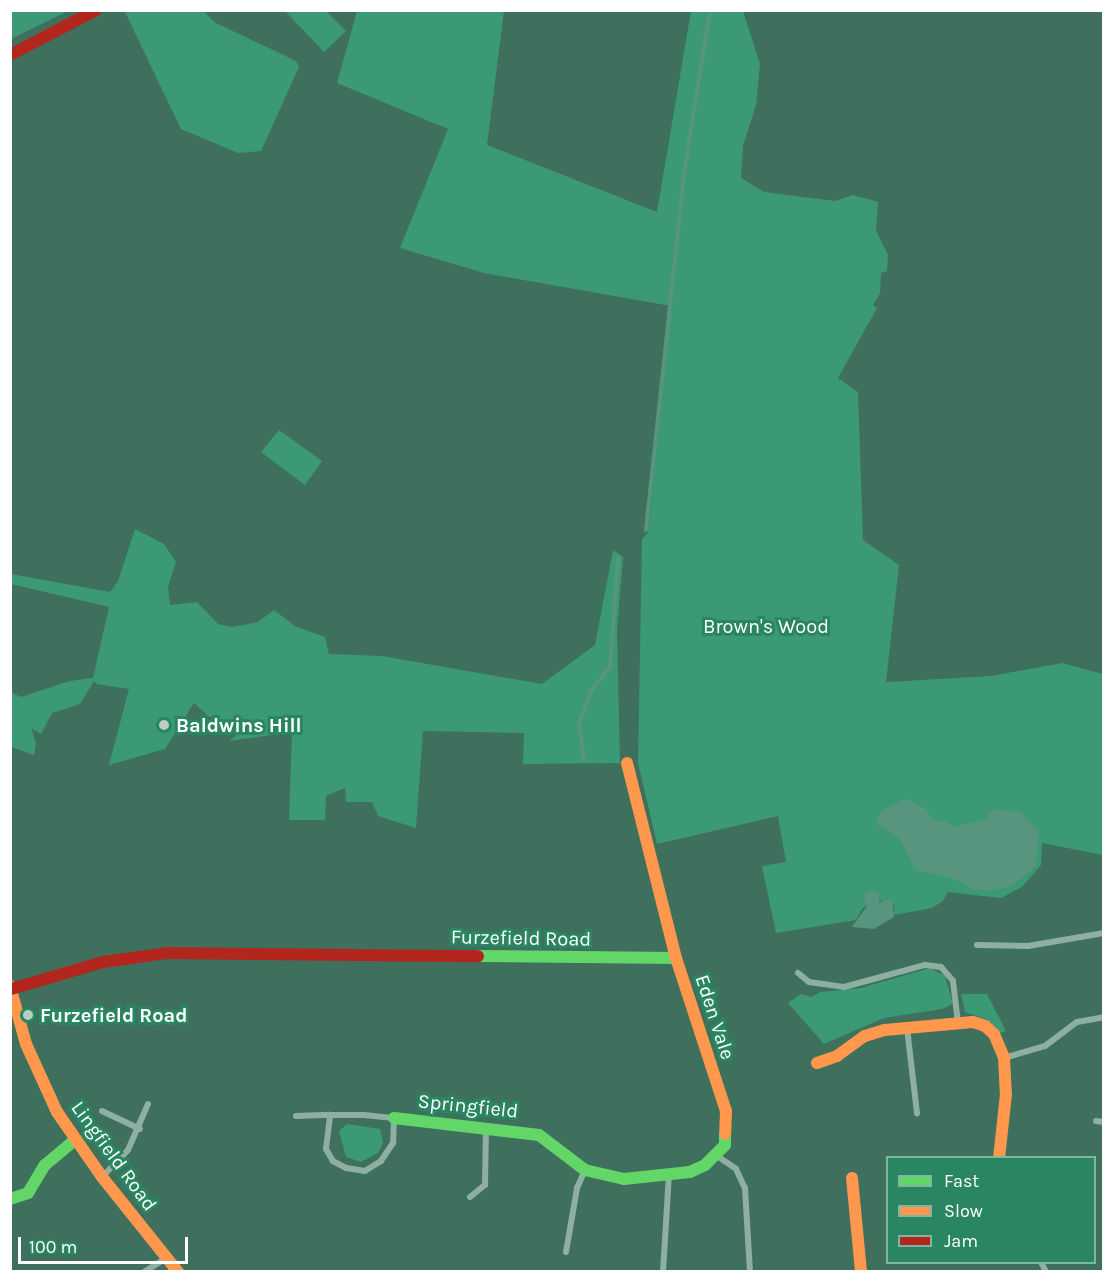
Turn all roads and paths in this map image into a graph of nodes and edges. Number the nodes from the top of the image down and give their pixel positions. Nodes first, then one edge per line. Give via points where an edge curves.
1 (96, 10) edge
2 (10, 56) edge
3 (627, 763) dead end
4 (1104, 933) edge
5 (977, 945) dead end
6 (675, 958) junction
7 (798, 973) dead end
8 (11, 988) edge
9 (1104, 1017) edge
10 (958, 1023) junction
11 (907, 1028) junction
12 (1004, 1058) junction
13 (818, 1063) dead end
14 (148, 1104) dead end
15 (102, 1111) dead end
16 (917, 1113) dead end
17 (330, 1115) junction
18 (296, 1116) dead end
19 (394, 1118) junction
20 (486, 1128) junction
21 (140, 1129) junction
22 (74, 1141) junction
23 (717, 1156) junction
24 (999, 1156) edge
25 (585, 1170) junction
26 (669, 1175) junction
27 (102, 1177) junction
28 (852, 1178) dead end
29 (470, 1197) dead end
30 (10, 1198) edge
31 (566, 1252) dead end
32 (167, 1257) junction
33 (144, 1272) edge
34 (178, 1272) edge
35 (663, 1272) edge
36 (750, 1272) edge
37 (861, 1272) edge

1 - 2 street
3 - 6 street, Eden Vale
4 - 5 street via 1028,946
6 - 8 street, Furzefield Road via 168,953 103,962
6 - 23 street, Eden Vale via 726,1111 728,1130
7 - 10 street via 809,981 844,987 925,965 941,967 953,981
8 - 22 street, Lingfield Road via 35,1066
9 - 12 street via 1077,1022 1045,1046
10 - 11 street
10 - 12 street via 985,1026 994,1034
11 - 13 street via 865,1036 837,1056
11 - 16 street
12 - 24 street via 1006,1095
14 - 21 street
15 - 21 street
17 - 18 street, Springfield
17 - 19 street, Springfield
17 - 19 street, Springfield via 326,1149 333,1161 365,1171 381,1161 393,1143
19 - 20 street, Springfield
20 - 25 street, Springfield via 539,1135
20 - 29 street via 484,1185
21 - 27 street via 128,1150
22 - 27 street, Lingfield Road
22 - 30 street via 45,1165 28,1193
23 - 26 street, Springfield via 690,1172
23 - 36 street via 736,1169 745,1188
25 - 26 street, Springfield via 624,1179
25 - 31 street via 577,1188
26 - 35 street
27 - 32 street, Lingfield Road
28 - 37 street
32 - 33 street
32 - 34 street, Lingfield Road

